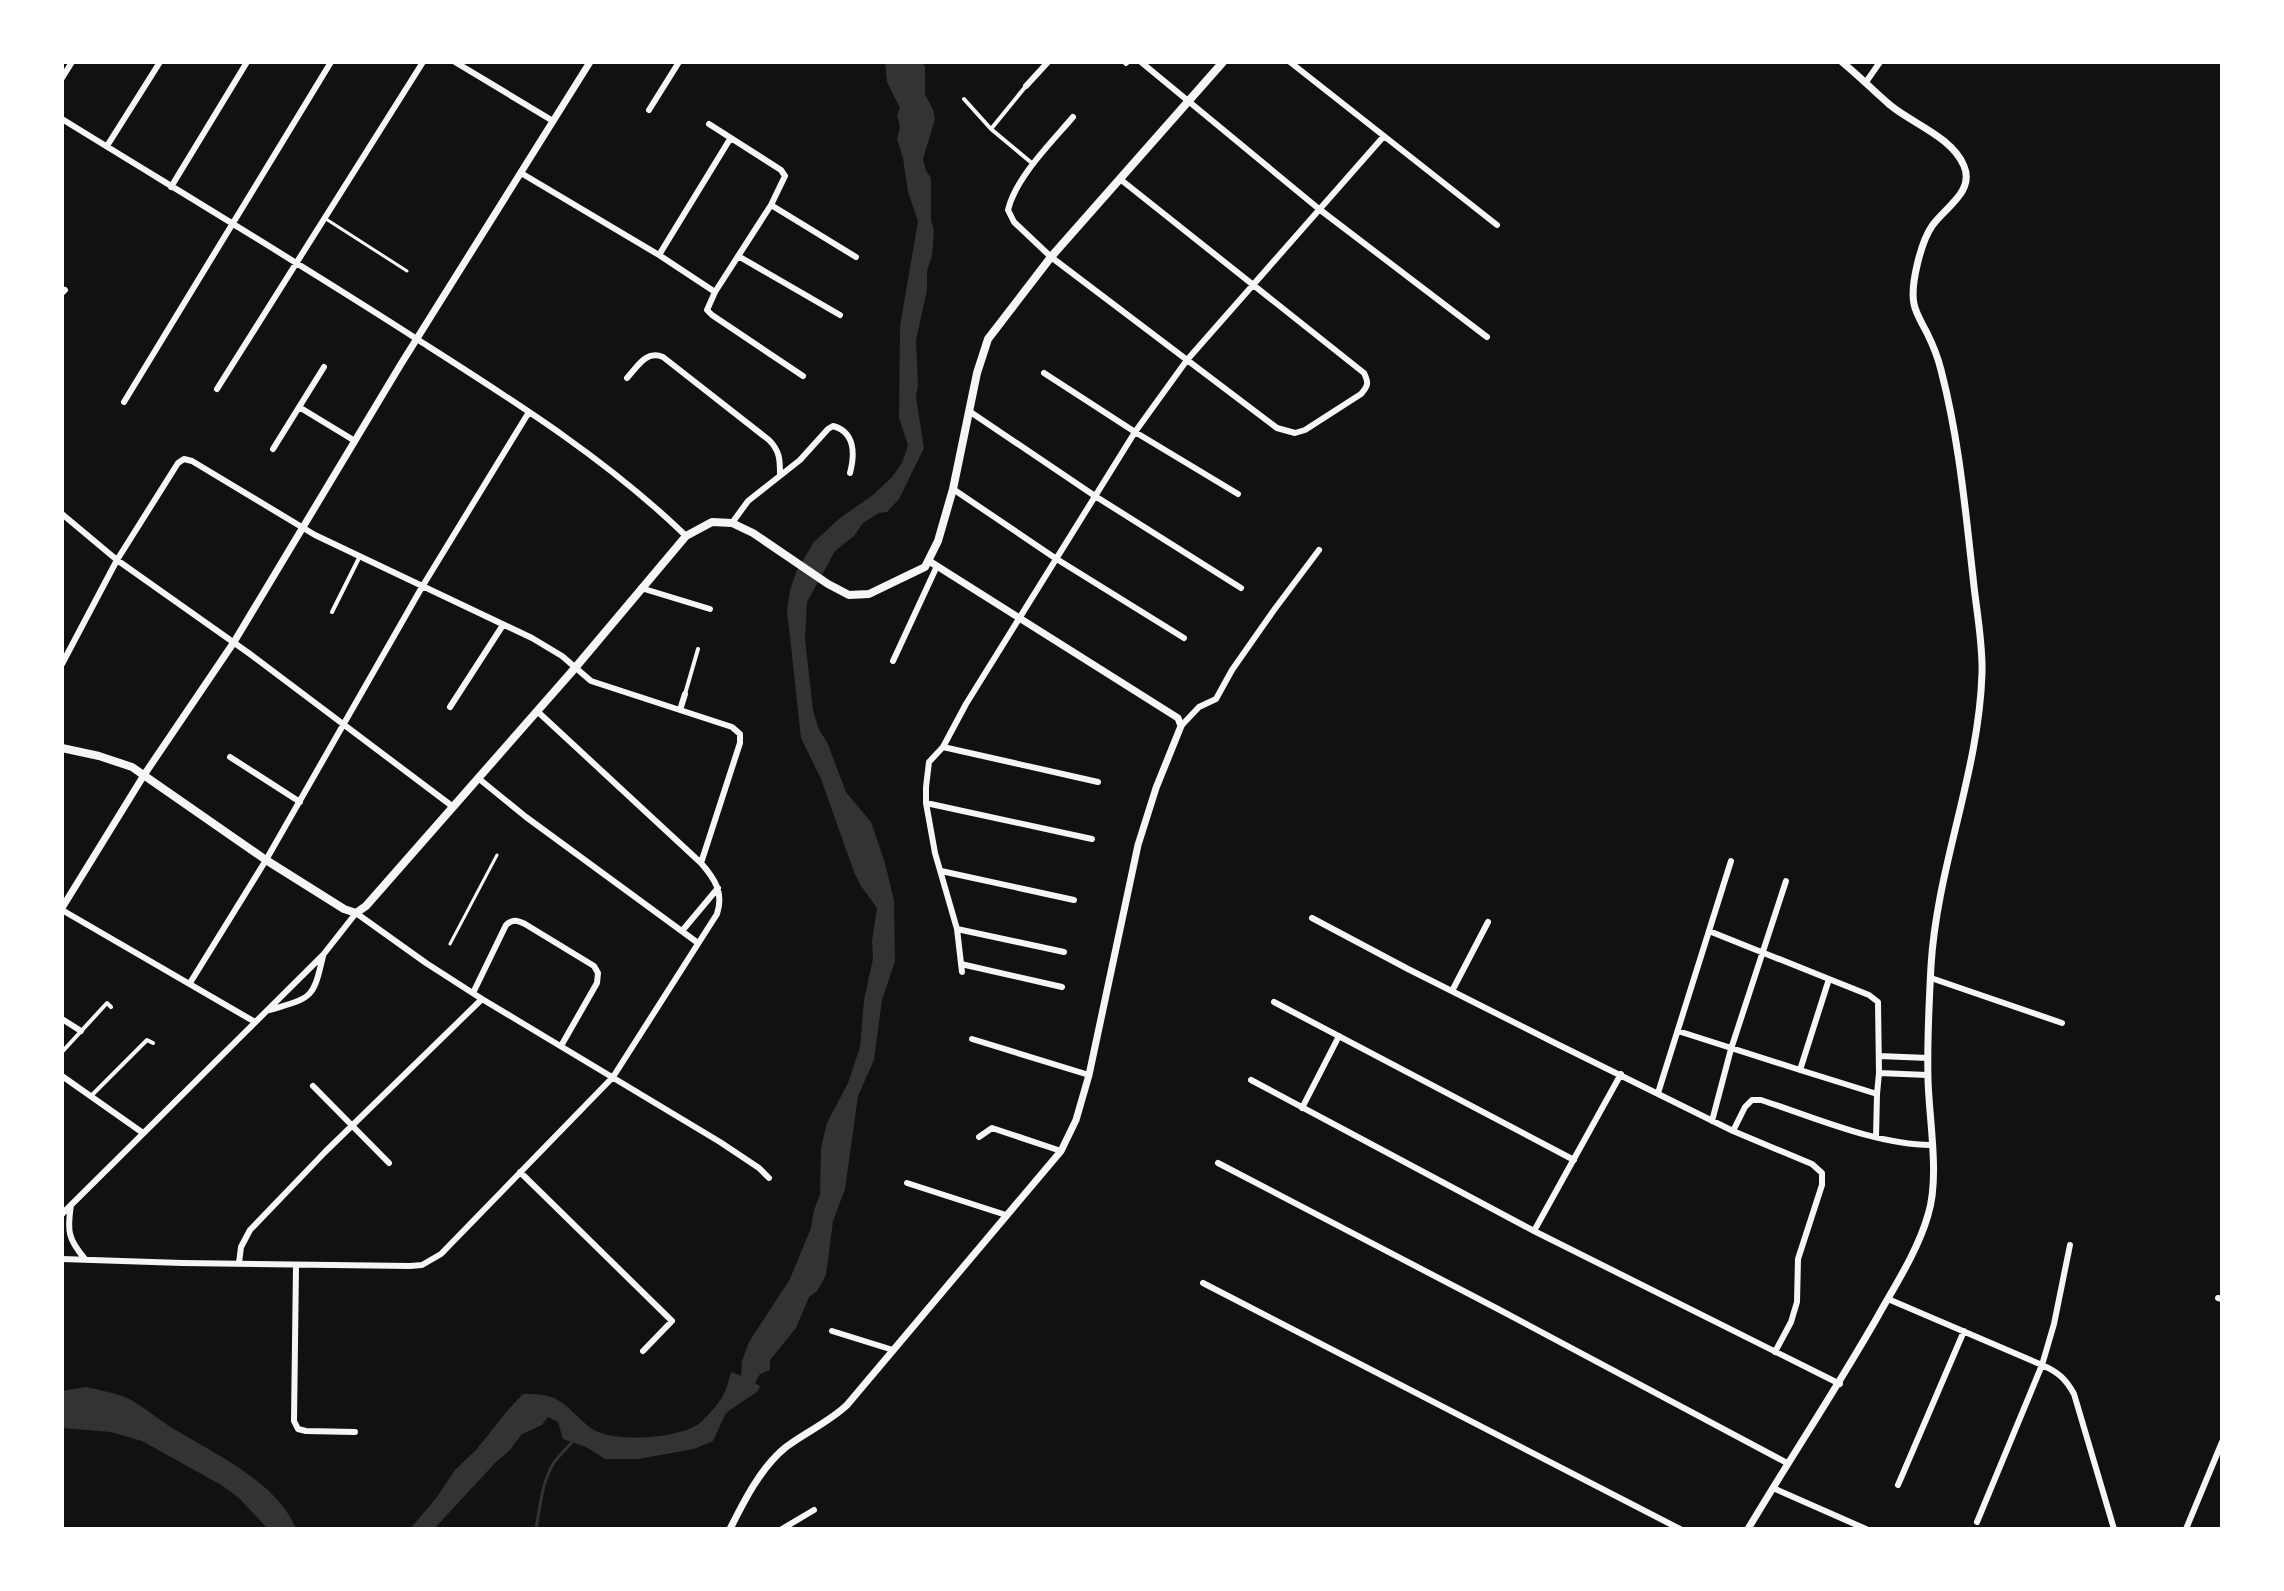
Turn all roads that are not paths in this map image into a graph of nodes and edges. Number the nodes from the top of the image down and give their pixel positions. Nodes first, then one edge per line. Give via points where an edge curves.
1 (72, 62) edge
2 (160, 62) edge
3 (247, 62) edge
4 (331, 62) edge
5 (423, 62) edge
6 (455, 62) edge
7 (590, 62) edge
8 (679, 62) edge
9 (1048, 62) edge
10 (1141, 62) edge
11 (1223, 62) edge
12 (1290, 62) edge
13 (1842, 62) edge
14 (1880, 62) edge
15 (62, 78) edge
16 (1866, 82) junction
17 (1026, 86) joint
18 (964, 99) dead end
19 (1188, 101) junction
20 (649, 110) dead end
21 (1073, 117) dead end
22 (62, 119) edge
23 (553, 121) junction
24 (709, 124) dead end
25 (991, 129) junction
26 (1384, 136) junction
27 (730, 139) junction
28 (107, 146) junction
29 (1033, 164) junction
30 (521, 173) junction
31 (1120, 179) junction
32 (171, 187) junction
33 (771, 205) junction
34 (1319, 209) junction
35 (324, 218) junction
36 (233, 225) junction
37 (1497, 225) dead end
38 (659, 255) junction
39 (738, 256) junction
40 (856, 257) dead end
41 (1051, 257) junction
42 (296, 262) junction
43 (407, 271) dead end
44 (1254, 284) junction
45 (715, 292) junction
46 (840, 315) dead end
47 (1487, 337) dead end
48 (417, 339) junction
49 (1187, 360) junction
50 (324, 367) dead end
51 (1044, 373) dead end
52 (803, 376) dead end
53 (627, 378) dead end
54 (217, 389) dead end
55 (124, 402) dead end
56 (299, 407) junction
57 (969, 411) junction
58 (529, 412) junction
59 (1135, 432) junction
60 (355, 441) junction
61 (273, 449) dead end
62 (850, 473) dead end
63 (780, 475) junction
64 (953, 489) junction
65 (1238, 494) dead end
66 (1095, 496) junction
67 (62, 514) edge
68 (732, 523) junction
69 (302, 529) junction
70 (686, 536) junction
71 (1319, 550) dead end
72 (359, 558) junction
73 (1055, 558) junction
74 (117, 560) junction
75 (933, 564) junction
76 (422, 587) junction
77 (641, 588) junction
78 (1241, 588) dead end
79 (710, 609) dead end
80 (332, 612) dead end
81 (1019, 617) junction
82 (503, 625) junction
83 (1184, 638) dead end
84 (234, 642) junction
85 (698, 649) dead end
86 (893, 661) dead end
87 (62, 664) edge
88 (575, 668) junction
89 (685, 694) joint
90 (450, 707) dead end
91 (680, 710) junction
92 (537, 711) junction
93 (344, 724) junction
94 (1181, 726) junction
95 (943, 747) junction
96 (62, 748) edge
97 (230, 757) dead end
98 (144, 775) junction
99 (478, 778) junction
100 (1098, 782) dead end
101 (300, 802) junction
102 (926, 803) junction
103 (452, 806) junction
104 (1092, 839) dead end
105 (497, 855) dead end
106 (266, 860) junction
107 (1731, 861) dead end
108 (701, 863) junction
109 (941, 871) junction
110 (1786, 881) dead end
111 (718, 886) junction
112 (1074, 900) dead end
113 (62, 909) edge
114 (356, 913) junction
115 (1312, 918) dead end
116 (1488, 922) dead end
117 (957, 929) junction
118 (682, 931) junction
119 (1709, 931) junction
120 (698, 943) junction
121 (450, 944) dead end
122 (1064, 952) dead end
123 (1762, 952) junction
124 (323, 955) junction
125 (1931, 978) junction
126 (1829, 979) junction
127 (190, 983) junction
128 (1062, 987) dead end
129 (1452, 991) junction
130 (473, 993) junction
131 (482, 999) junction
132 (1274, 1002) dead end
133 (111, 1007) dead end
134 (267, 1011) junction
135 (62, 1019) edge
136 (255, 1022) junction
137 (2062, 1023) dead end
138 (81, 1031) junction
139 (1678, 1031) junction
140 (1339, 1036) junction
141 (972, 1039) dead end
142 (153, 1043) dead end
143 (561, 1046) junction
144 (1731, 1049) junction
145 (62, 1052) edge
146 (1879, 1056) junction
147 (1928, 1058) junction
148 (1800, 1070) junction
149 (1879, 1073) junction
150 (1621, 1074) junction
151 (1089, 1075) junction
152 (1927, 1075) junction
153 (62, 1076) edge
154 (613, 1077) junction
155 (1251, 1080) dead end
156 (313, 1086) dead end
157 (1658, 1093) junction
158 (1877, 1094) junction
159 (91, 1096) junction
160 (1302, 1108) junction
161 (1712, 1121) junction
162 (353, 1125) junction
163 (1733, 1131) junction
164 (143, 1133) junction
165 (979, 1137) dead end
166 (1876, 1137) junction
167 (1931, 1145) junction
168 (1061, 1151) junction
169 (1574, 1160) junction
170 (389, 1163) dead end
171 (1218, 1163) dead end
172 (520, 1172) junction
173 (769, 1178) dead end
174 (907, 1183) dead end
175 (71, 1205) junction
176 (62, 1214) edge
177 (1006, 1215) junction
178 (1534, 1231) junction
179 (2070, 1245) dead end
180 (62, 1259) edge
181 (85, 1259) junction
182 (239, 1263) junction
183 (296, 1266) junction
184 (1203, 1283) dead end
185 (1888, 1299) junction
186 (832, 1331) dead end
187 (1964, 1331) junction
188 (893, 1350) junction
189 (643, 1351) dead end
190 (1775, 1352) junction
191 (2042, 1365) junction
192 (1840, 1384) junction
193 (355, 1432) dead end
194 (2222, 1442) edge
195 (1787, 1463) junction
196 (2213, 1464) junction
197 (2222, 1468) edge
198 (1898, 1485) dead end
199 (1773, 1488) junction
200 (814, 1510) dead end
201 (1977, 1522) dead end
202 (1851, 1526) edge
203 (2187, 1528) edge
204 (730, 1529) edge
205 (782, 1529) edge
206 (1680, 1529) edge
207 (1748, 1529) edge
208 (1866, 1529) edge
209 (2114, 1529) edge

1 - 15 street
2 - 28 street
3 - 32 street
4 - 36 street
5 - 35 street
6 - 23 street
7 - 23 street
8 - 20 street
9 - 17 street
10 - 19 street
11 - 19 main road
12 - 26 street
13 - 16 street
14 - 16 street
16 - 125 street via 1951,149 1966,176 1959,196 1928,234 1913,292 1940,367 1954,427 1982,671 1975,741 1945,867
17 - 25 street
18 - 25 street
19 - 31 main road
19 - 34 street
21 - 29 street
22 - 28 street
23 - 30 street
24 - 27 street
25 - 29 street
26 - 34 street
26 - 37 street
27 - 33 street via 785,176
27 - 38 street
28 - 32 street
29 - 41 street via 1008,210
30 - 38 street
30 - 48 street
31 - 41 main road
31 - 44 street
32 - 36 street
33 - 39 street
33 - 40 street
34 - 44 street
34 - 47 street
35 - 42 street
35 - 43 lane
36 - 42 street
36 - 55 street
38 - 45 street
39 - 45 street
39 - 46 street
41 - 49 street
41 - 57 main road via 988,339
42 - 48 street
42 - 54 street
44 - 49 street
44 - 49 street via 1364,373 1368,381 1361,394 1295,433 1277,428
45 - 52 street via 707,310 712,315
48 - 58 street
48 - 60 street
49 - 59 street
50 - 56 street
51 - 59 street
53 - 63 street via 648,355 663,357 777,448
56 - 60 street
56 - 61 street
57 - 64 main road
57 - 66 street
58 - 70 street
58 - 76 street
59 - 65 street
59 - 66 street
60 - 69 street
62 - 63 street via 851,441 833,426
63 - 68 street via 748,501
64 - 73 street
64 - 75 main road
66 - 73 street
66 - 78 street
67 - 74 street
68 - 70 main road via 712,522
68 - 75 main road via 849,595 869,594
69 - 72 street
69 - 74 street via 184,459
69 - 84 street
70 - 77 main road
71 - 94 street via 1216,699 1199,707
72 - 76 street
72 - 80 street
73 - 81 street
73 - 83 street
74 - 84 street
74 - 87 street
75 - 81 street
75 - 86 street
76 - 82 street
76 - 93 street
77 - 79 street
77 - 88 main road
81 - 94 street via 1178,718
81 - 95 street
82 - 88 street
82 - 90 street
84 - 93 street
84 - 98 street
85 - 89 street
88 - 91 street via 591,681
88 - 92 main road
89 - 91 street
91 - 108 street via 740,734
92 - 99 main road
92 - 108 street
93 - 101 street
93 - 103 street
94 - 151 street via 1138,845
95 - 100 street
95 - 102 street via 929,762
96 - 98 main road via 109,758
97 - 101 street
98 - 106 main road
98 - 113 street
99 - 103 main road
99 - 118 street
101 - 106 street
102 - 104 street
102 - 109 street
103 - 114 main road
105 - 121 lane
106 - 114 main road
106 - 127 street
107 - 119 street
108 - 111 street
109 - 112 street
109 - 117 street
110 - 123 street
111 - 118 street
111 - 120 street via 721,903
113 - 127 street
114 - 124 street
114 - 130 street
115 - 129 street
116 - 129 street
117 - 122 street
117 - 128 street via 962,968
118 - 120 street
119 - 123 street
119 - 139 street
120 - 154 street
123 - 126 street
123 - 144 street
124 - 134 street
124 - 134 street via 310,996
125 - 137 street
125 - 147 street
126 - 146 street via 1878,1002
126 - 148 street
127 - 136 street
129 - 150 street
130 - 131 street
130 - 143 street via 506,925 512,920 525,924 598,973
131 - 143 street
131 - 162 street
132 - 140 street
133 - 138 street via 107,1003
134 - 136 street
135 - 138 street
136 - 164 street
138 - 145 street
139 - 144 street
139 - 157 street
140 - 160 street
140 - 169 street
141 - 151 street
142 - 159 street via 147,1040
143 - 154 street
144 - 148 street
144 - 161 street
146 - 147 street
146 - 149 street
147 - 152 street
148 - 158 street
149 - 152 street
149 - 158 street
150 - 157 street
150 - 169 street
151 - 168 street
152 - 167 street
153 - 159 street
154 - 172 street
154 - 173 street
155 - 160 street
156 - 162 street
157 - 161 street
158 - 166 street
159 - 164 street
160 - 178 street
161 - 163 street
162 - 170 street
162 - 182 street via 250,1230
163 - 166 street via 1745,1107 1761,1100
163 - 190 street via 1822,1173 1798,1259 1797,1302
164 - 175 street
165 - 168 street via 992,1128
166 - 167 street
167 - 185 street via 1930,1211
168 - 177 street
169 - 178 street
171 - 195 street
172 - 183 street via 441,1254 422,1265
172 - 189 street via 672,1321
174 - 177 street
175 - 176 street
175 - 181 street via 69,1235
177 - 188 street
178 - 190 street
179 - 191 street
180 - 181 street
181 - 182 street
182 - 183 street
183 - 193 street via 294,1421 306,1431
184 - 206 street
185 - 187 street
185 - 192 street
186 - 188 street
187 - 191 street
187 - 198 street
188 - 204 street via 834,1417 772,1461
190 - 192 street
191 - 201 street
191 - 209 street via 2068,1381 2074,1394
192 - 195 street
194 - 196 street
195 - 199 street
196 - 197 street
196 - 203 street
199 - 202 street
199 - 207 street
200 - 205 street
202 - 208 street

